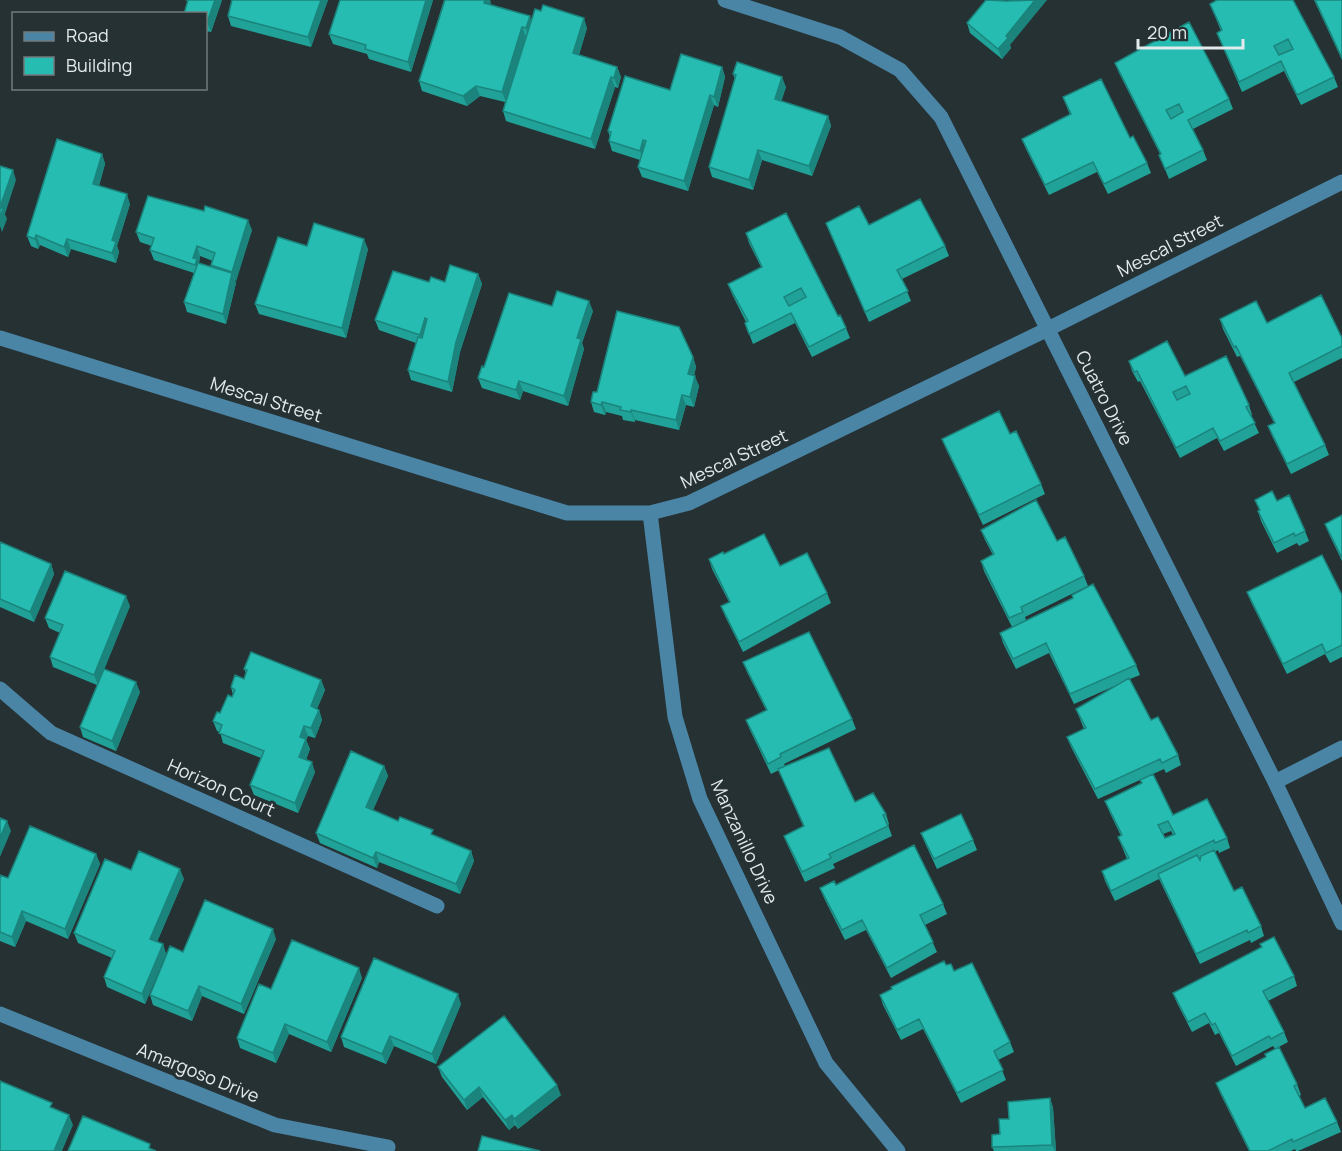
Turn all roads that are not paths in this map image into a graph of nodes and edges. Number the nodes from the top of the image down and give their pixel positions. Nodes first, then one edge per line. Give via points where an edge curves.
1 (724, 0) edge
2 (1342, 182) edge
3 (1048, 329) junction
4 (0, 338) edge
5 (650, 513) junction
6 (0, 689) edge
7 (1342, 748) edge
8 (1275, 782) junction
9 (437, 906) dead end
10 (1342, 923) edge
11 (0, 1014) edge
12 (388, 1147) dead end
13 (898, 1151) edge

1 - 3 street, Cuatro Drive via 840,37 900,70 941,117
2 - 3 street, Mescal Street
3 - 5 street, Mescal Street via 690,503
3 - 8 street, Cuatro Drive
4 - 5 street, Mescal Street via 567,513
5 - 13 street, Manzanillo Drive via 675,717 700,799 826,1063
6 - 9 street, Horizon Court via 51,733
7 - 8 street
8 - 10 street, Cuatro Drive
11 - 12 street, Amargoso Drive via 275,1125

